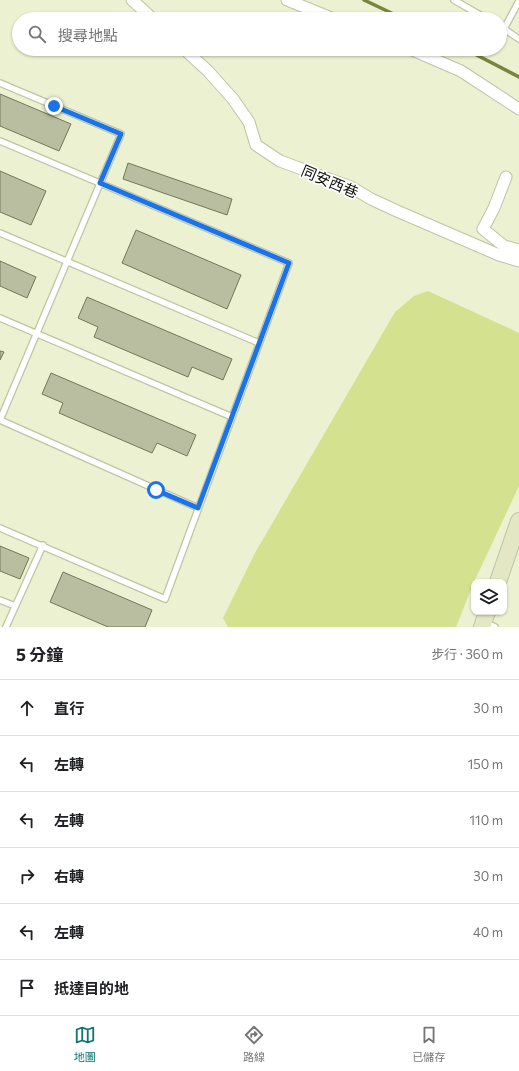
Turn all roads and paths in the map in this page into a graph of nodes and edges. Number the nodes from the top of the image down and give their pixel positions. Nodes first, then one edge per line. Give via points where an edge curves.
1 (132, 0) edge
2 (287, 0) edge
3 (454, 0) edge
4 (519, 1) edge
5 (145, 12) edge
6 (317, 12) edge
7 (475, 12) edge
8 (507, 20) edge
9 (507, 31) edge
10 (519, 39) edge
11 (192, 56) edge
12 (426, 56) edge
13 (0, 83) edge
14 (519, 109) edge
15 (0, 140) edge
16 (506, 177) dead end
17 (100, 183) junction
18 (0, 233) edge
19 (519, 250) edge
20 (519, 261) edge
21 (67, 262) junction
22 (0, 318) edge
23 (36, 334) junction
24 (259, 344) junction
25 (232, 417) junction
26 (0, 420) edge
27 (198, 508) junction
28 (519, 521) edge
29 (0, 528) edge
30 (43, 545) junction
31 (499, 579) edge
32 (0, 600) edge
33 (15, 606) junction
34 (6, 627) edge

1 - 5 street
2 - 6 street
3 - 7 lane
4 - 8 lane
9 - 10 lane
11 - 20 street, 同安西巷 via 233,99 250,122 256,145 270,155 351,187 371,199 498,255
12 - 14 street via 461,71
13 - 17 lane via 121,134
15 - 17 lane
16 - 19 street via 483,229 504,246
17 - 21 lane
17 - 24 lane via 289,263
18 - 21 lane
21 - 23 lane
21 - 24 lane
22 - 23 lane
23 - 25 lane
23 - 26 lane
24 - 25 lane
25 - 27 lane
26 - 27 lane
27 - 30 lane via 165,599
28 - 31 main road
29 - 30 lane
30 - 33 lane
32 - 33 lane
33 - 34 lane

